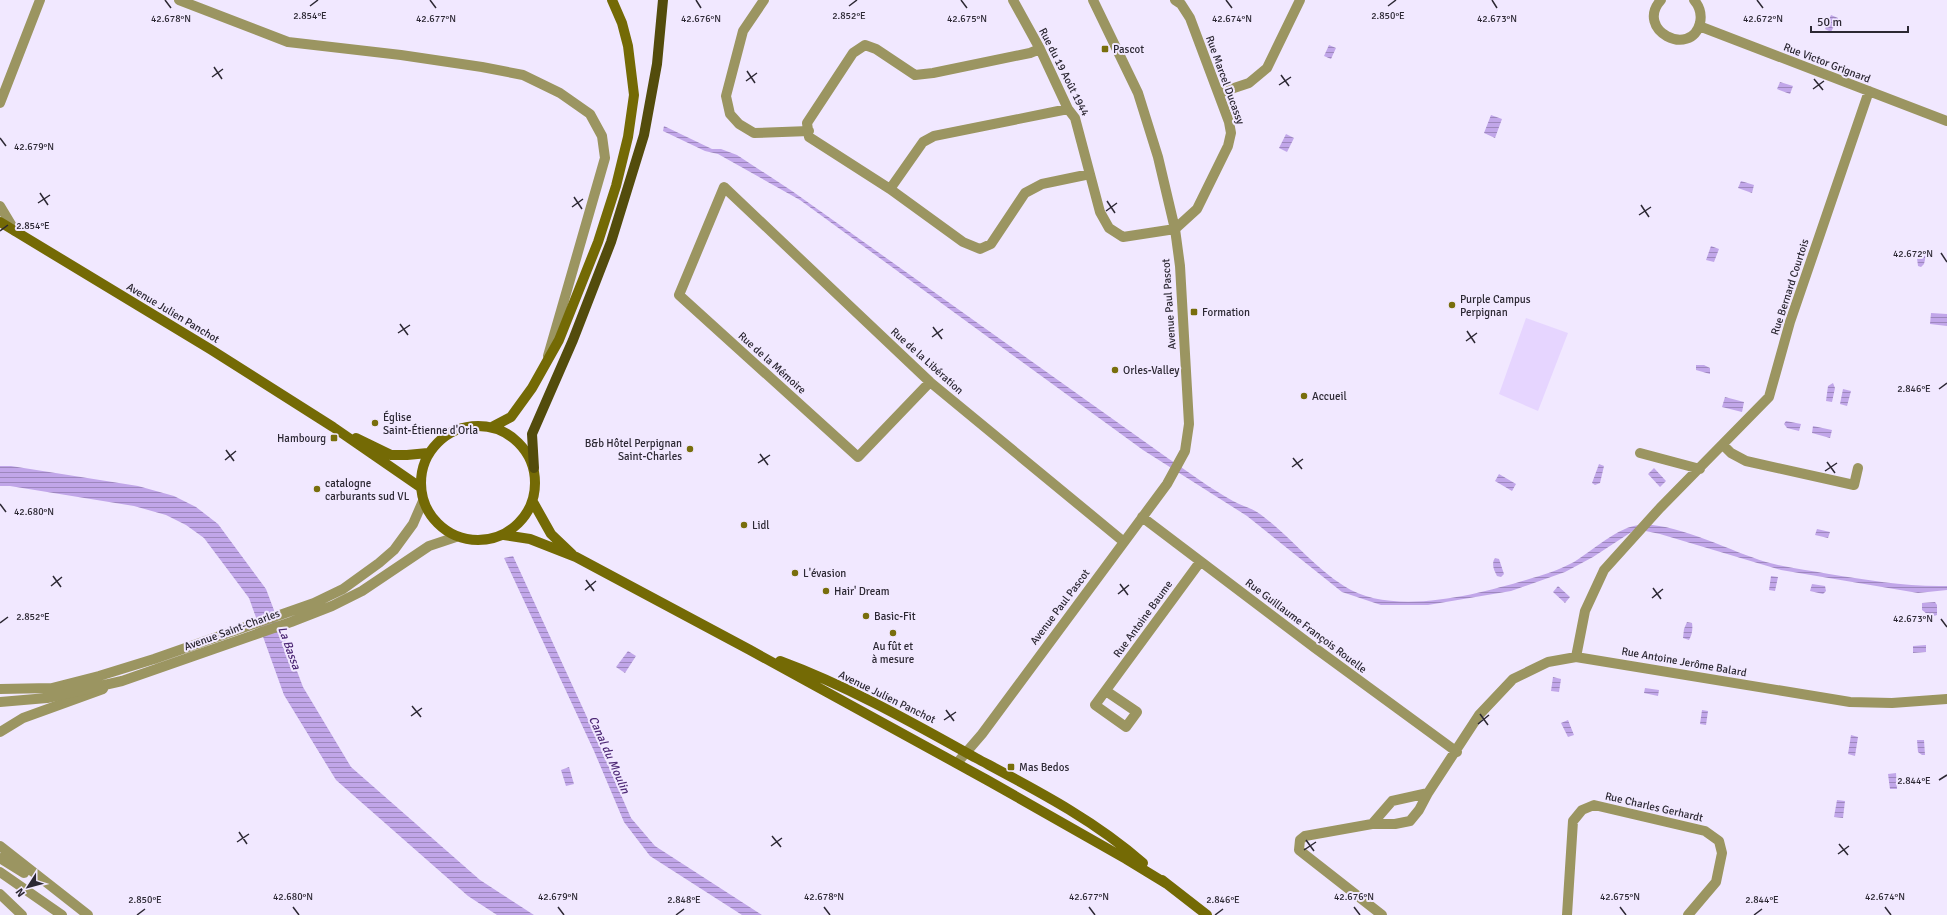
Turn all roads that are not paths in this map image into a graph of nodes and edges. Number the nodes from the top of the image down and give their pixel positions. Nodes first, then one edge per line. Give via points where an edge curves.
1 (40, 0) edge
2 (179, 0) edge
3 (612, 0) edge
4 (663, 0) edge
5 (764, 0) edge
6 (1013, 0) edge
7 (1175, 0) edge
8 (1300, 0) edge
9 (1661, 0) edge
10 (1694, 0) edge
11 (1095, 1) edge
12 (1699, 26) junction
13 (1040, 49) junction
14 (1869, 91) junction
15 (1219, 93) junction
16 (0, 103) edge
17 (1068, 109) junction
18 (1947, 121) edge
19 (809, 131) junction
20 (1090, 174) junction
21 (724, 187) joint
22 (890, 189) junction
23 (0, 206) edge
24 (0, 222) edge
25 (1175, 229) junction
26 (15, 231) junction
27 (547, 361) junction
28 (930, 382) junction
29 (333, 427) junction
30 (492, 427) junction
31 (1723, 445) junction
32 (428, 452) junction
33 (1640, 453) dead end
34 (534, 468) junction
35 (1858, 468) dead end
36 (1700, 469) junction
37 (420, 487) junction
38 (423, 501) junction
39 (533, 502) junction
40 (1142, 517) junction
41 (504, 535) junction
42 (456, 537) junction
43 (1124, 542) junction
44 (576, 557) junction
45 (1200, 562) junction
46 (290, 617) junction
47 (250, 631) junction
48 (750, 650) junction
49 (1576, 657) junction
50 (122, 681) junction
51 (0, 689) edge
52 (1106, 691) dead end
53 (1947, 699) edge
54 (0, 702) edge
55 (0, 732) edge
56 (967, 752) junction
57 (1457, 752) junction
58 (957, 763) junction
59 (1428, 794) junction
60 (1372, 824) junction
61 (0, 846) edge
62 (0, 858) edge
63 (0, 872) edge
64 (1167, 884) junction
65 (0, 894) edge
66 (22, 915) edge
67 (62, 915) edge
68 (83, 915) edge
69 (88, 915) edge
70 (1207, 915) edge
71 (1382, 915) edge
72 (1567, 915) edge
73 (1688, 915) edge

1 - 16 street
2 - 27 street via 288,42 401,55 523,75 560,93 590,114 602,136 605,158
3 - 27 main road via 628,46 634,96 628,137 598,242 559,340
4 - 34 main road via 644,135 611,242 573,340 532,434
5 - 19 street via 743,31 726,96 730,114 739,124 754,133
6 - 13 street, Rue du 19 Août 1944
7 - 15 street, Rue Marcel Ducassy via 1181,4 1190,18
8 - 15 street via 1267,68 1249,83
9 - 12 street via 1654,18 1656,26 1667,37 1682,40 1695,32
10 - 12 street via 1700,11
11 - 25 street, Avenue Paul Pascot via 1138,93 1158,157
12 - 14 street, Rue Victor Grignard
13 - 17 street, Rue du 19 Août 1944
13 - 19 street via 941,72 915,75 865,45 853,53 807,123
14 - 18 street, Rue Victor Grignard
14 - 31 street, Rue Bernard Courtois via 1790,322 1769,397
15 - 25 street, Rue Marcel Ducassy via 1231,133 1228,146 1196,209
17 - 20 street, Rue du 19 Août 1944 via 1075,118
17 - 22 street via 934,136 923,142
19 - 22 street via 809,137
20 - 22 street via 1042,184 1025,194 991,244 980,249 963,242
20 - 25 street, Rue du 19 Août 1944 via 1100,212 1109,228 1123,237
21 - 28 street, Rue de la Libération
21 - 28 street, Rue de la Mémoire via 679,295 858,457
23 - 26 street
24 - 26 main road, Avenue Julien Panchot
25 - 40 street, Avenue Paul Pascot via 1180,266 1189,424 1185,451 1168,484
26 - 29 main road, Avenue Julien Panchot
27 - 30 main road via 511,418
28 - 43 street, Rue de la Libération
29 - 32 main road, Avenue Julien Panchot via 391,455
29 - 37 main road, Avenue Julien Panchot
30 - 32 main road via 474,425 456,429 440,438
30 - 34 main road via 511,436 525,450
31 - 35 street via 1746,461 1854,485
31 - 36 street, Rue Bernard Courtois
32 - 37 main road via 421,469
33 - 36 street
34 - 39 main road via 536,485
36 - 49 street, Rue Bernard Courtois via 1660,508 1604,570 1585,612
37 - 38 main road
38 - 42 main road via 435,523
38 - 46 street, Avenue Saint-Charles via 413,524 394,550 343,589
39 - 41 main road via 522,521
39 - 44 main road, Avenue Julien Panchot via 551,534
40 - 43 street, Avenue Paul Pascot
40 - 45 street, Rue Guillaume François Rouelle
41 - 42 main road via 480,541
41 - 44 main road, Avenue Julien Panchot via 530,539
42 - 46 street, Avenue Saint-Charles via 429,546 362,591 332,606
43 - 56 street, Avenue Paul Pascot
44 - 48 main road, Avenue Julien Panchot
45 - 52 street, Rue Antoine Baume
45 - 57 street, Rue Guillaume François Rouelle
46 - 47 street, Avenue Saint-Charles
47 - 50 street, Avenue Saint-Charles
47 - 51 street, Avenue Saint-Charles via 52,688
48 - 56 main road, Avenue Julien Panchot via 812,674 914,723
48 - 58 main road, Avenue Julien Panchot
49 - 53 street, Rue Antoine Jerôme Balard via 1850,702 1892,703
49 - 57 street, Rue Antoine Jerôme Balard via 1548,662 1513,679 1480,715
50 - 54 street, Avenue Saint-Charles via 47,698
50 - 55 street via 23,718
56 - 58 street, Avenue Paul Pascot
56 - 64 main road, Avenue Julien Panchot via 1088,821
57 - 59 street, Rue Antoine Jerôme Balard
58 - 64 main road, Avenue Julien Panchot
59 - 60 street via 1392,801
59 - 60 street, Rue Antoine Jerôme Balard via 1410,821
60 - 71 street via 1305,836 1300,840 1300,850
61 - 69 street
62 - 68 street via 40,883
63 - 67 street
64 - 70 main road, Avenue Julien Panchot
65 - 66 street
72 - 73 street, Rue Charles Gerhardt via 1573,822 1582,810 1594,805 1705,831 1719,841 1722,853 1716,882

